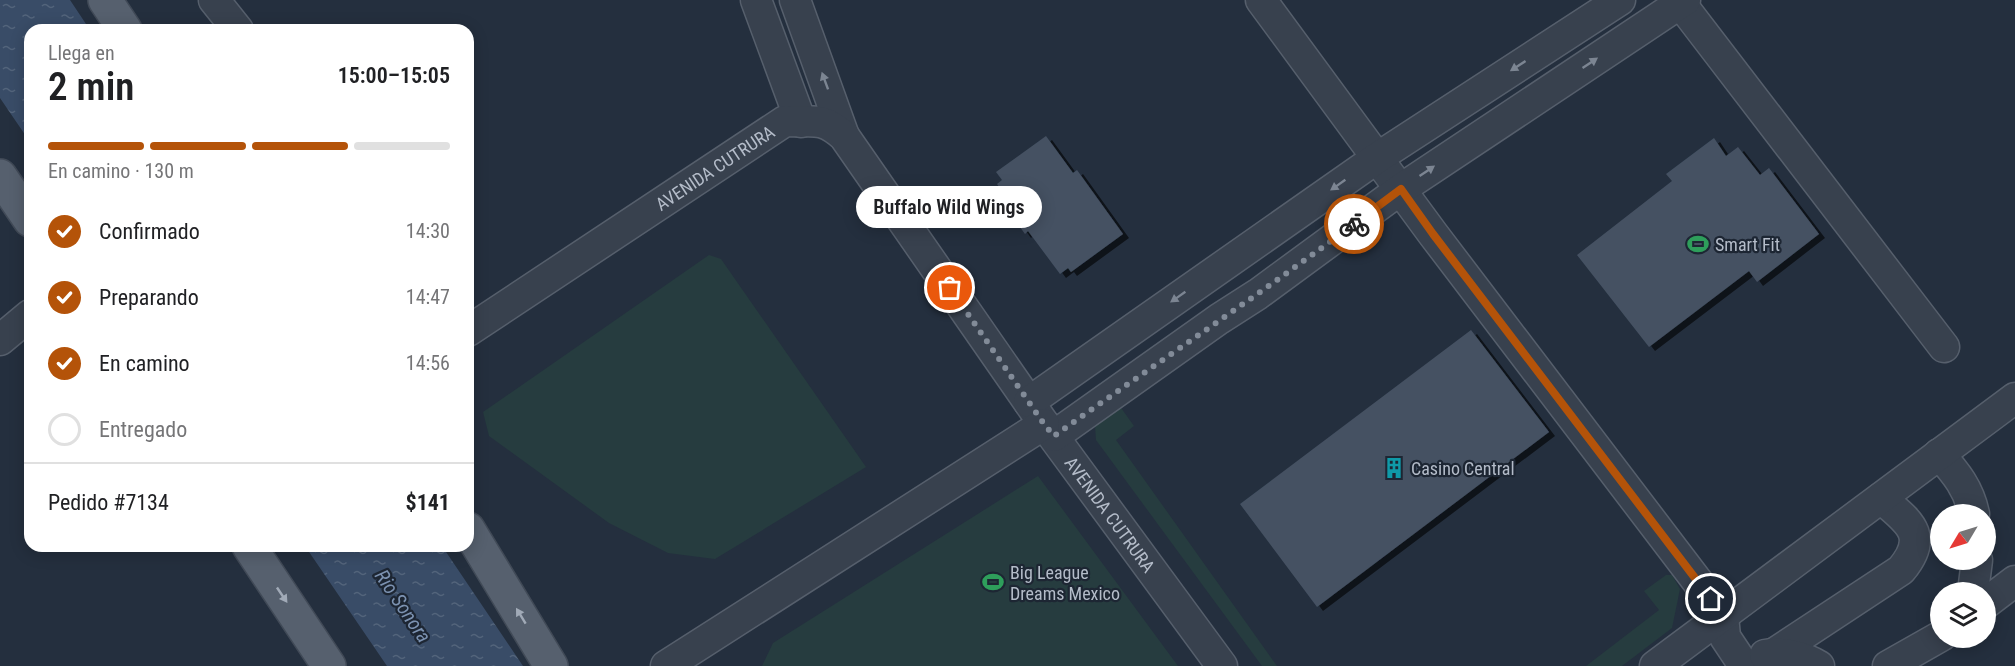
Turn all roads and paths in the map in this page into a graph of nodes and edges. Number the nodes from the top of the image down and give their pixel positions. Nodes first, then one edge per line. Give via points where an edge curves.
1 (105, 0) edge
2 (214, 0) edge
3 (238, 0) edge
4 (756, 0) edge
5 (795, 0) edge
6 (1261, 0) edge
7 (1620, 0) edge
8 (1681, 1) edge
9 (121, 24) edge
10 (232, 24) edge
11 (237, 24) edge
12 (801, 122) junction
13 (844, 136) junction
14 (1377, 158) junction
15 (0, 176) edge
16 (1401, 189) junction
17 (24, 211) edge
18 (24, 320) edge
19 (474, 327) edge
20 (1, 338) edge
21 (1944, 347) dead end
22 (2012, 405) edge
23 (1042, 421) junction
24 (1939, 454) junction
25 (1881, 498) junction
26 (1972, 504) edge
27 (474, 539) edge
28 (253, 552) edge
29 (2015, 581) edge
30 (1996, 595) edge
31 (1723, 615) junction
32 (1930, 642) edge
33 (1775, 653) junction
34 (1742, 665) edge
35 (329, 666) edge
36 (551, 666) edge
37 (666, 666) edge
38 (1222, 666) edge
39 (1655, 666) edge
40 (1819, 666) edge
41 (1888, 666) edge

1 - 9 main road
2 - 10 street
3 - 11 street
4 - 12 street
13 -> 5 street
6 - 14 street
7 -> 14 street
16 -> 8 street
8 - 21 street
12 - 13 street, AVENIDA CUTRURA via 823,121
12 - 19 street, AVENIDA CUTRURA via 785,121
13 - 23 street, AVENIDA CUTRURA
14 - 16 street
14 -> 23 street
15 - 17 main road
16 - 23 street via 1258,294
16 - 31 street
18 - 20 street
22 - 24 street
23 - 37 street
23 - 38 street, AVENIDA CUTRURA
24 - 25 street
24 - 26 street via 1960,478
25 - 31 street
25 - 33 street via 1911,524 1914,540 1907,563
36 -> 27 main road
28 -> 35 main road
29 - 30 street
31 - 34 street via 1725,638
31 - 39 street
32 - 41 street
33 - 34 street
33 - 40 street via 1808,659

